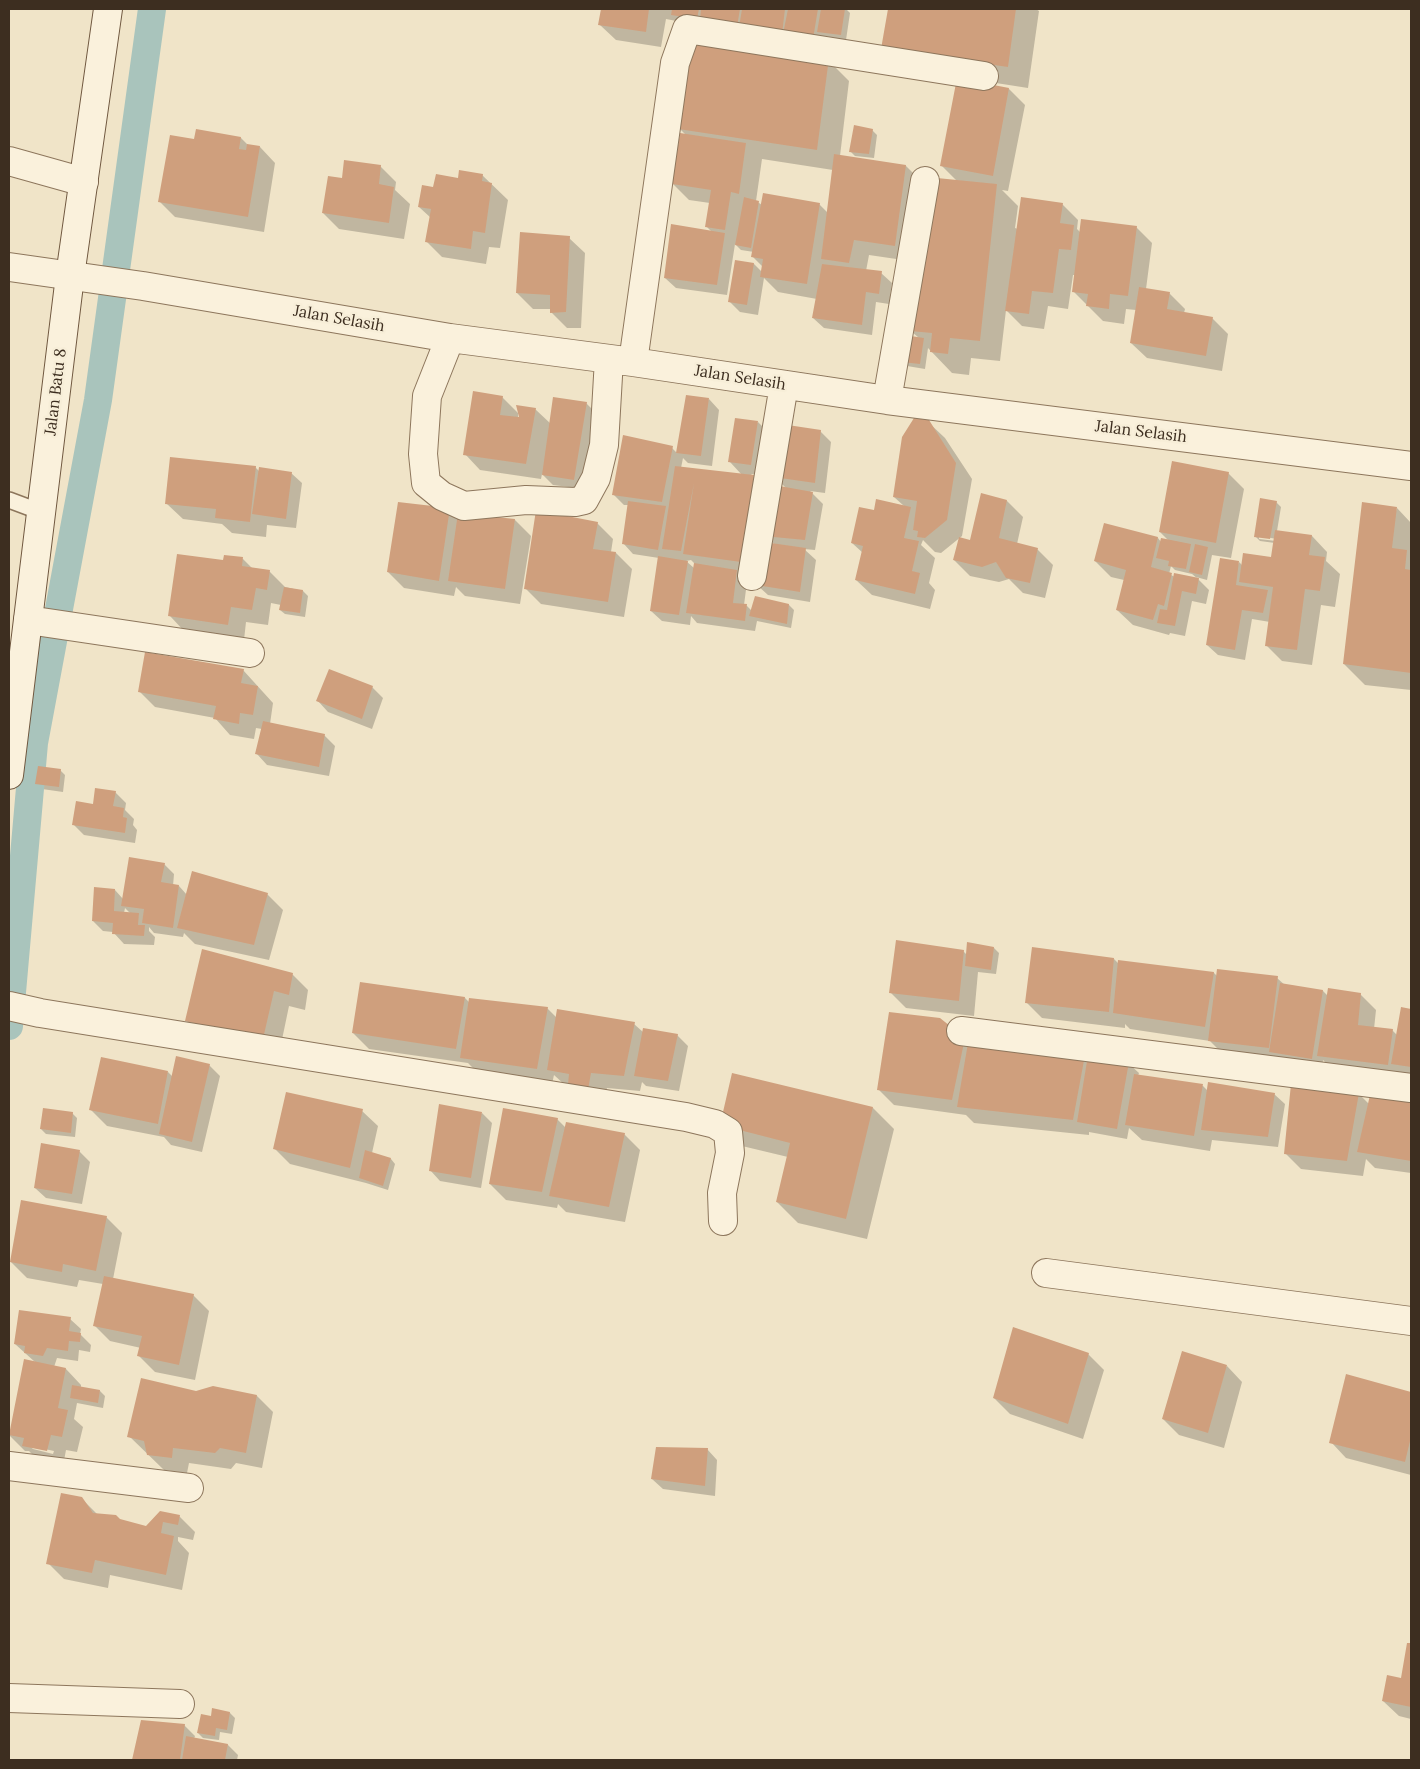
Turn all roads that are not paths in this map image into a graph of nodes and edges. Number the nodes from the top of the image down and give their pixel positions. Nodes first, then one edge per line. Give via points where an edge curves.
1 (108, 9) edge
2 (984, 76) dead end
3 (9, 161) edge
4 (925, 181) dead end
5 (84, 182) junction
6 (9, 268) edge
7 (83, 278) junction
8 (450, 338) junction
9 (621, 361) junction
10 (784, 385) junction
11 (887, 400) junction
12 (1411, 466) edge
13 (9, 500) edge
14 (41, 512) junction
15 (752, 576) dead end
16 (39, 622) junction
17 (250, 653) dead end
18 (9, 775) edge
19 (9, 1006) edge
20 (960, 1031) dead end
21 (1411, 1088) edge
22 (723, 1221) dead end
23 (1046, 1273) dead end
24 (1411, 1321) edge
25 (9, 1466) edge
26 (189, 1488) dead end
27 (9, 1698) edge
28 (180, 1704) dead end

1 - 5 street, Jalan Batu 8
2 - 9 street via 687,29 675,63
3 - 5 street
4 - 11 street
5 - 7 street, Jalan Batu 8
6 - 7 street, Jalan Selasih
7 - 8 street, Jalan Selasih
7 - 14 street, Jalan Batu 8
8 - 9 street, Jalan Selasih
8 - 9 street via 427,396 423,454 426,483 442,496 464,506 526,500 584,500 596,478
9 - 10 street, Jalan Selasih
10 - 11 street, Jalan Selasih
10 - 15 street
11 - 12 street, Jalan Selasih
13 - 14 lane
14 - 16 street, Jalan Batu 8
16 - 17 street
16 - 18 street, Jalan Batu 8
19 - 22 street via 715,1124 728,1132 730,1153 722,1193
20 - 21 street
23 - 24 street
25 - 26 street
27 - 28 street

